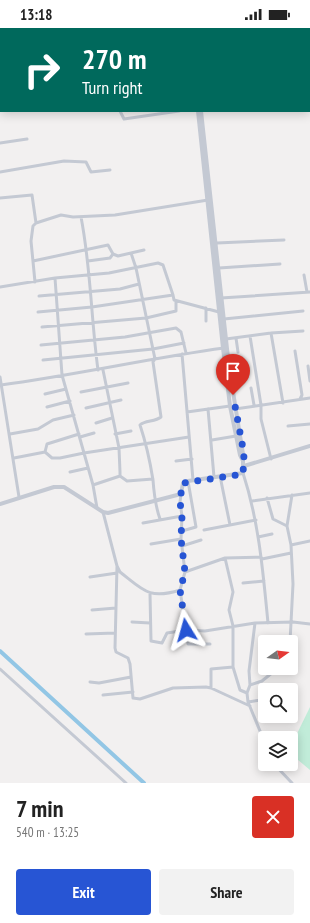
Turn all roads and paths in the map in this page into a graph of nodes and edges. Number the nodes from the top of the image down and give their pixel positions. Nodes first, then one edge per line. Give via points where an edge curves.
1 (120, 112) edge
2 (172, 112) edge
3 (198, 112) edge
4 (201, 112) edge
5 (27, 139) dead end
6 (0, 144) edge
7 (110, 170) dead end
8 (0, 172) edge
9 (0, 198) edge
10 (209, 200) junction
11 (81, 217) junction
12 (36, 222) junction
13 (284, 240) dead end
14 (216, 243) junction
15 (88, 250) junction
16 (144, 250) dead end
17 (131, 253) junction
18 (113, 254) junction
19 (88, 260) junction
20 (33, 261) junction
21 (280, 264) dead end
22 (136, 268) junction
23 (219, 268) junction
24 (90, 275) junction
25 (304, 276) dead end
26 (55, 278) junction
27 (35, 282) junction
28 (138, 284) junction
29 (0, 287) edge
30 (91, 292) junction
31 (309, 292) edge
32 (57, 295) junction
33 (173, 295) junction
34 (39, 296) dead end
35 (221, 298) junction
36 (142, 301) junction
37 (176, 301) junction
38 (92, 307) junction
39 (206, 308) junction
40 (58, 311) junction
41 (302, 311) dead end
42 (38, 312) dead end
43 (219, 312) junction
44 (146, 318) junction
45 (224, 319) junction
46 (206, 321) dead end
47 (94, 324) junction
48 (58, 326) junction
49 (42, 327) dead end
50 (303, 331) dead end
51 (150, 333) junction
52 (271, 333) junction
53 (250, 336) junction
54 (236, 338) junction
55 (226, 339) junction
56 (94, 340) junction
57 (59, 342) junction
58 (184, 343) junction
59 (41, 345) dead end
60 (225, 348) junction
61 (153, 349) junction
62 (295, 351) dead end
63 (238, 352) dead end
64 (186, 353) junction
65 (182, 354) junction
66 (96, 355) junction
67 (60, 359) junction
68 (155, 359) junction
69 (44, 360) dead end
70 (308, 366) dead end
71 (98, 370) junction
72 (103, 370) junction
73 (62, 376) junction
74 (0, 377) edge
75 (310, 381) edge
76 (128, 383) dead end
77 (1, 385) junction
78 (106, 387) junction
79 (251, 388) dead end
80 (66, 389) junction
81 (82, 392) dead end
82 (45, 394) dead end
83 (310, 398) edge
84 (300, 399) junction
85 (121, 400) dead end
86 (70, 401) junction
87 (109, 403) junction
88 (283, 403) junction
89 (254, 405) junction
90 (261, 405) junction
91 (230, 406) junction
92 (47, 407) dead end
93 (86, 408) dead end
94 (236, 409) junction
95 (208, 410) junction
96 (187, 412) junction
97 (74, 415) junction
98 (112, 418) junction
99 (96, 423) dead end
100 (310, 424) edge
101 (288, 426) dead end
102 (130, 431) dead end
103 (94, 433) dead end
104 (10, 434) junction
105 (115, 434) junction
106 (79, 435) junction
107 (236, 436) junction
108 (189, 437) junction
109 (212, 440) junction
110 (146, 444) junction
111 (310, 446) edge
112 (119, 448) junction
113 (45, 452) junction
114 (84, 453) junction
115 (241, 457) junction
116 (14, 458) junction
117 (271, 459) junction
118 (192, 460) junction
119 (176, 461) dead end
120 (244, 466) junction
121 (88, 468) junction
122 (70, 472) dead end
123 (243, 474) junction
124 (120, 476) junction
125 (220, 476) junction
126 (214, 477) junction
127 (152, 479) junction
128 (193, 480) junction
129 (188, 482) junction
130 (93, 484) junction
131 (310, 493) edge
132 (182, 494) junction
133 (292, 494) junction
134 (19, 496) junction
135 (267, 498) junction
136 (252, 500) junction
137 (154, 502) junction
138 (0, 504) edge
139 (97, 508) junction
140 (103, 512) junction
141 (182, 516) junction
142 (160, 519) junction
143 (256, 520) junction
144 (143, 523) dead end
145 (230, 525) junction
146 (287, 526) junction
147 (204, 530) dead end
148 (182, 532) junction
149 (272, 534) dead end
150 (258, 537) junction
151 (181, 539) junction
152 (201, 540) dead end
153 (310, 541) edge
154 (151, 544) dead end
155 (291, 545) junction
156 (182, 546) junction
157 (291, 553) junction
158 (261, 557) junction
159 (225, 558) junction
160 (117, 566) junction
161 (185, 572) junction
162 (117, 573) junction
163 (90, 577) dead end
164 (264, 581) junction
165 (243, 583) dead end
166 (180, 590) junction
167 (150, 594) junction
168 (116, 608) junction
169 (92, 610) dead end
170 (132, 622) dead end
171 (293, 622) junction
172 (150, 623) junction
173 (255, 623) junction
174 (268, 623) junction
175 (310, 624) edge
176 (233, 626) junction
177 (186, 630) junction
178 (115, 633) junction
179 (86, 634) dead end
180 (291, 635) edge
181 (210, 644) dead end
182 (233, 667) junction
183 (0, 669) edge
184 (269, 675) edge
185 (131, 677) junction
186 (90, 682) dead end
187 (250, 685) junction
188 (211, 688) junction
189 (133, 692) junction
190 (247, 693) junction
191 (103, 695) dead end
192 (258, 700) edge
193 (248, 702) junction
194 (250, 706) junction
195 (260, 731) edge
196 (281, 771) edge
197 (126, 783) edge
198 (292, 783) edge

1 - 2 street via 124,119
3 - 10 street
4 - 10 street
5 - 6 street
7 - 8 street via 91,172 86,162 64,161
9 - 12 street via 32,195
10 - 11 street via 115,215
10 - 14 street
10 - 43 street
11 - 12 street via 60,216
11 - 15 street
12 - 20 street via 31,241
13 - 14 street
14 - 23 street
15 - 18 street via 108,245
15 - 19 street
15 - 20 street
16 - 17 street
17 - 18 street via 118,256
17 - 22 street
18 - 19 street via 110,258
19 - 24 street
20 - 27 street
21 - 23 street
22 - 24 street
22 - 28 street
22 - 33 street via 158,263 163,265
23 - 35 street
24 - 26 street
24 - 30 street
25 - 31 street
26 - 27 street
26 - 32 street
27 - 29 street
28 - 30 street
28 - 36 street
30 - 32 street
30 - 38 street
31 - 35 street
32 - 34 street
32 - 40 street
33 - 36 street
33 - 37 street
35 - 45 street
36 - 38 street
36 - 44 street
37 - 39 street
37 - 44 street via 176,311
38 - 40 street
38 - 47 street
39 - 43 street
39 - 46 street
40 - 42 street
40 - 48 street
41 - 45 street
43 - 60 street
44 - 47 street
44 - 51 street
45 - 55 street
47 - 48 street
47 - 56 street
48 - 49 street
48 - 57 street
50 - 52 street
51 - 56 street
51 - 58 street via 176,328 181,330
51 - 61 street
52 - 53 street
52 - 88 street
53 - 54 street
53 - 90 street
54 - 55 street
54 - 63 street
55 - 60 street
56 - 57 street
56 - 66 street
57 - 59 street
57 - 67 street
58 - 61 street
58 - 64 street
60 - 64 street
60 - 91 street
60 - 94 street
61 - 66 street
61 - 68 street
62 - 84 street via 302,395
64 - 65 street
65 - 68 street
65 - 96 street
66 - 67 street
66 - 71 street
67 - 69 street
67 - 73 street
68 - 72 street
68 - 110 street via 153,362 161,417 141,423
70 - 75 street
71 - 72 street
71 - 73 street
72 - 78 street
73 - 77 street
73 - 80 street
74 - 77 street
76 - 78 street
77 - 104 street
78 - 81 street
78 - 87 street
79 - 89 street
80 - 82 street
80 - 86 street
83 - 84 street
84 - 88 street
85 - 87 street
86 - 92 street
86 - 97 street
87 - 93 street
87 - 98 street
88 - 90 street
89 - 90 street
89 - 94 street
90 - 117 street
91 - 95 street
91 - 107 street
94 - 115 street via 244,454
95 - 96 street
95 - 109 street
96 - 108 street
97 - 104 street via 53,420 38,429
97 - 106 street
98 - 99 street
98 - 105 street
100 - 101 street
102 - 105 street
103 - 106 street
104 - 116 street
105 - 112 street
106 - 113 street via 47,444
106 - 114 street
107 - 109 street
107 - 115 street
108 - 110 street
108 - 118 street
109 - 126 street
110 - 112 street
110 - 127 street
111 - 117 street
112 - 114 street
112 - 124 street
113 - 114 street via 52,458
113 - 116 street
114 - 121 street
115 - 120 street
116 - 134 street
117 - 120 street
118 - 119 street
118 - 128 street
120 - 123 street
121 - 122 street
121 - 130 street
123 - 125 street
123 - 136 street
124 - 127 street via 127,481
124 - 130 street
125 - 126 street
125 - 145 street
126 - 128 street
127 - 137 street
128 - 129 street
129 - 132 street via 183,483
129 - 148 street via 196,527
130 - 139 street
131 - 133 street
132 - 137 street
132 - 141 street
133 - 135 street
133 - 146 street
134 - 138 street
134 - 139 street via 64,486
135 - 136 street
135 - 146 street via 273,519
136 - 143 street
137 - 140 street
137 - 142 street
139 - 140 street
140 - 160 street
141 - 142 street
141 - 148 street
142 - 144 street
143 - 145 street
143 - 150 street
145 - 147 street
146 - 155 street
148 - 151 street
149 - 150 street
150 - 158 street
151 - 154 street
151 - 156 street
152 - 156 street
153 - 155 street
155 - 157 street
156 - 161 street
157 - 158 street via 262,559
157 - 171 street via 294,584
158 - 159 street
158 - 164 street
159 - 161 street
159 - 176 street via 233,592 230,607
160 - 162 street
160 - 167 street via 120,572
161 - 166 street
162 - 163 street
162 - 168 street
164 - 165 street
164 - 174 street
166 - 167 street via 167,594
166 - 177 street
167 - 172 street
168 - 169 street
168 - 178 street
170 - 172 street
171 - 174 street
171 - 175 street
171 - 180 street
172 - 177 street via 152,642 162,643 167,633
173 - 174 street
173 - 176 street
173 - 187 street via 249,671
176 - 177 street
176 - 182 street
177 - 181 street via 188,644
178 - 179 street
178 - 185 street via 116,652 128,658
182 - 188 street via 211,669
182 - 190 street via 240,690
183 - 197 street
184 - 187 street
185 - 186 street
185 - 189 street
187 - 190 street
188 - 189 street via 173,688 137,700 133,698
188 - 194 street
189 - 191 street
190 - 193 street
192 - 193 street
193 - 194 street
194 - 195 street
196 - 198 street

